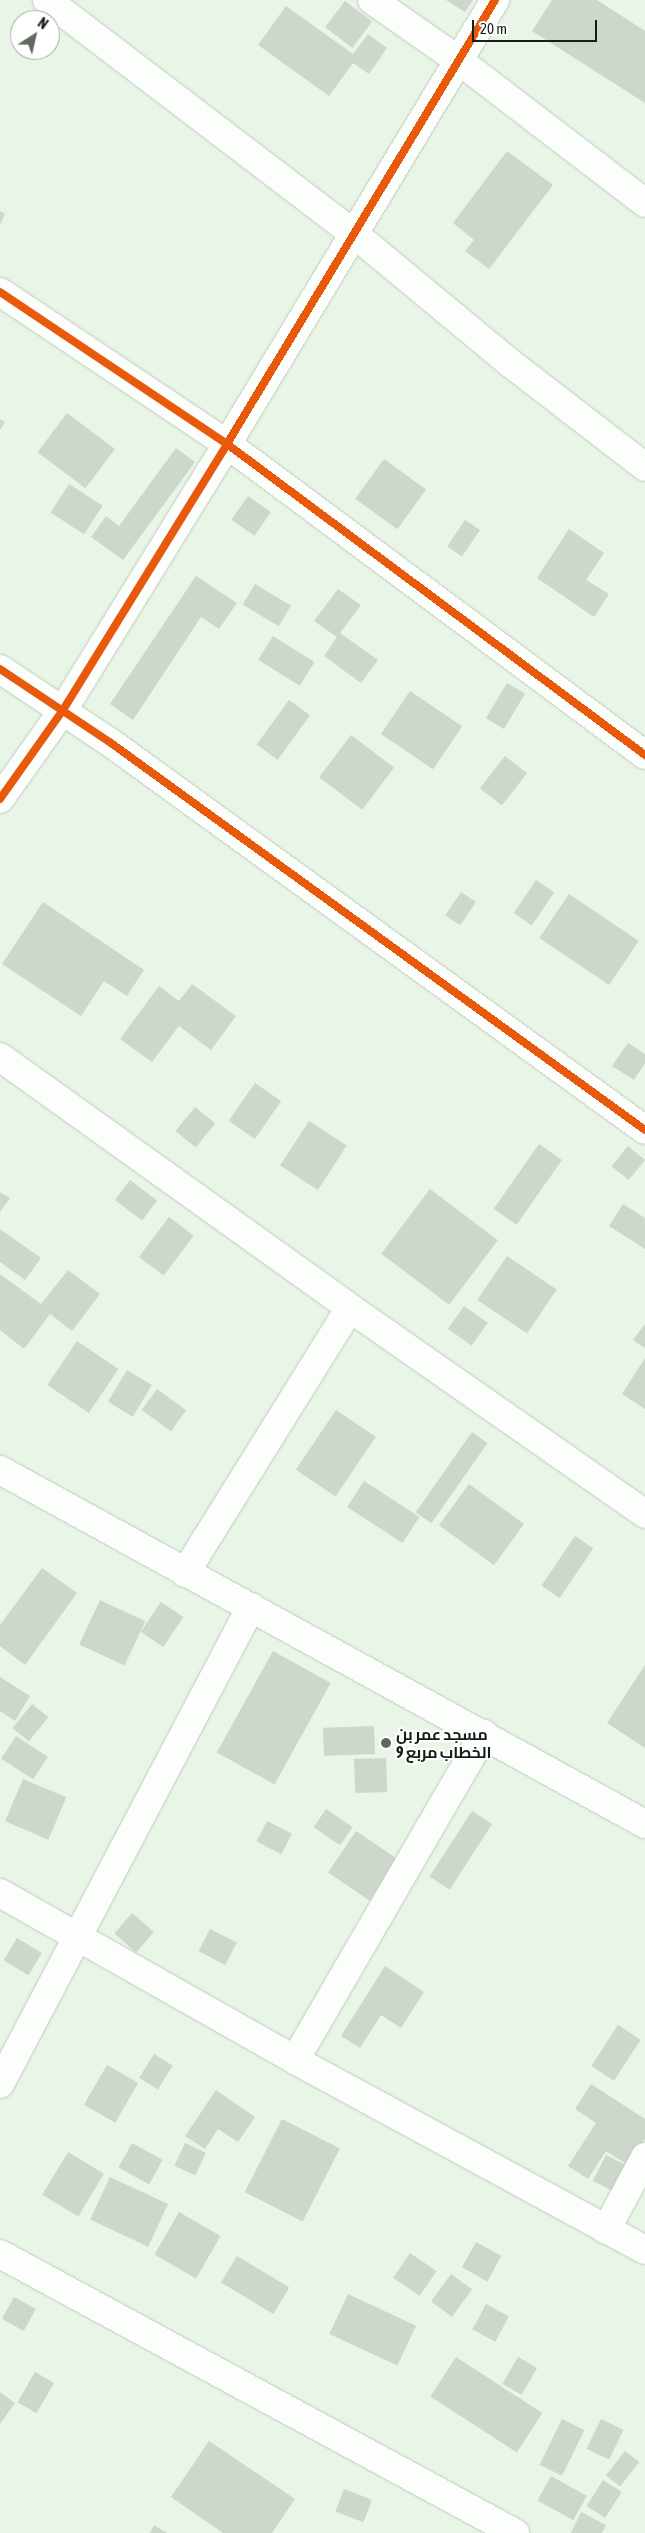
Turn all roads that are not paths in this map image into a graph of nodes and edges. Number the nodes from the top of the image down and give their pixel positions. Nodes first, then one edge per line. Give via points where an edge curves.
1 (46, 0) edge
2 (372, 0) edge
3 (495, 0) edge
4 (458, 60) junction
5 (645, 204) edge
6 (353, 233) junction
7 (0, 292) edge
8 (227, 444) junction
9 (645, 467) edge
10 (0, 669) edge
11 (63, 710) junction
12 (645, 755) edge
13 (0, 799) edge
14 (0, 1057) edge
15 (645, 1130) edge
16 (350, 1308) junction
17 (0, 1470) edge
18 (645, 1514) edge
19 (185, 1573) junction
20 (251, 1607) junction
21 (484, 1734) junction
22 (645, 1824) edge
23 (0, 1893) edge
24 (78, 1939) junction
25 (295, 2060) junction
26 (0, 2084) edge
27 (645, 2157) edge
28 (606, 2230) junction
29 (645, 2250) edge
30 (0, 2254) edge
31 (515, 2533) edge

1 - 6 street
2 - 4 street
3 - 4 street
4 - 5 street
4 - 6 street
6 - 8 street
6 - 9 street via 510,363
7 - 8 street
8 - 11 street
8 - 12 street
10 - 11 street
11 - 13 street
11 - 15 street
14 - 16 street
16 - 18 street
16 - 19 street
17 - 19 street
19 - 20 street
20 - 21 street
20 - 24 street
21 - 22 street
21 - 25 street
23 - 24 street
24 - 25 street
24 - 26 street
25 - 28 street
27 - 28 street
28 - 29 street
30 - 31 street

